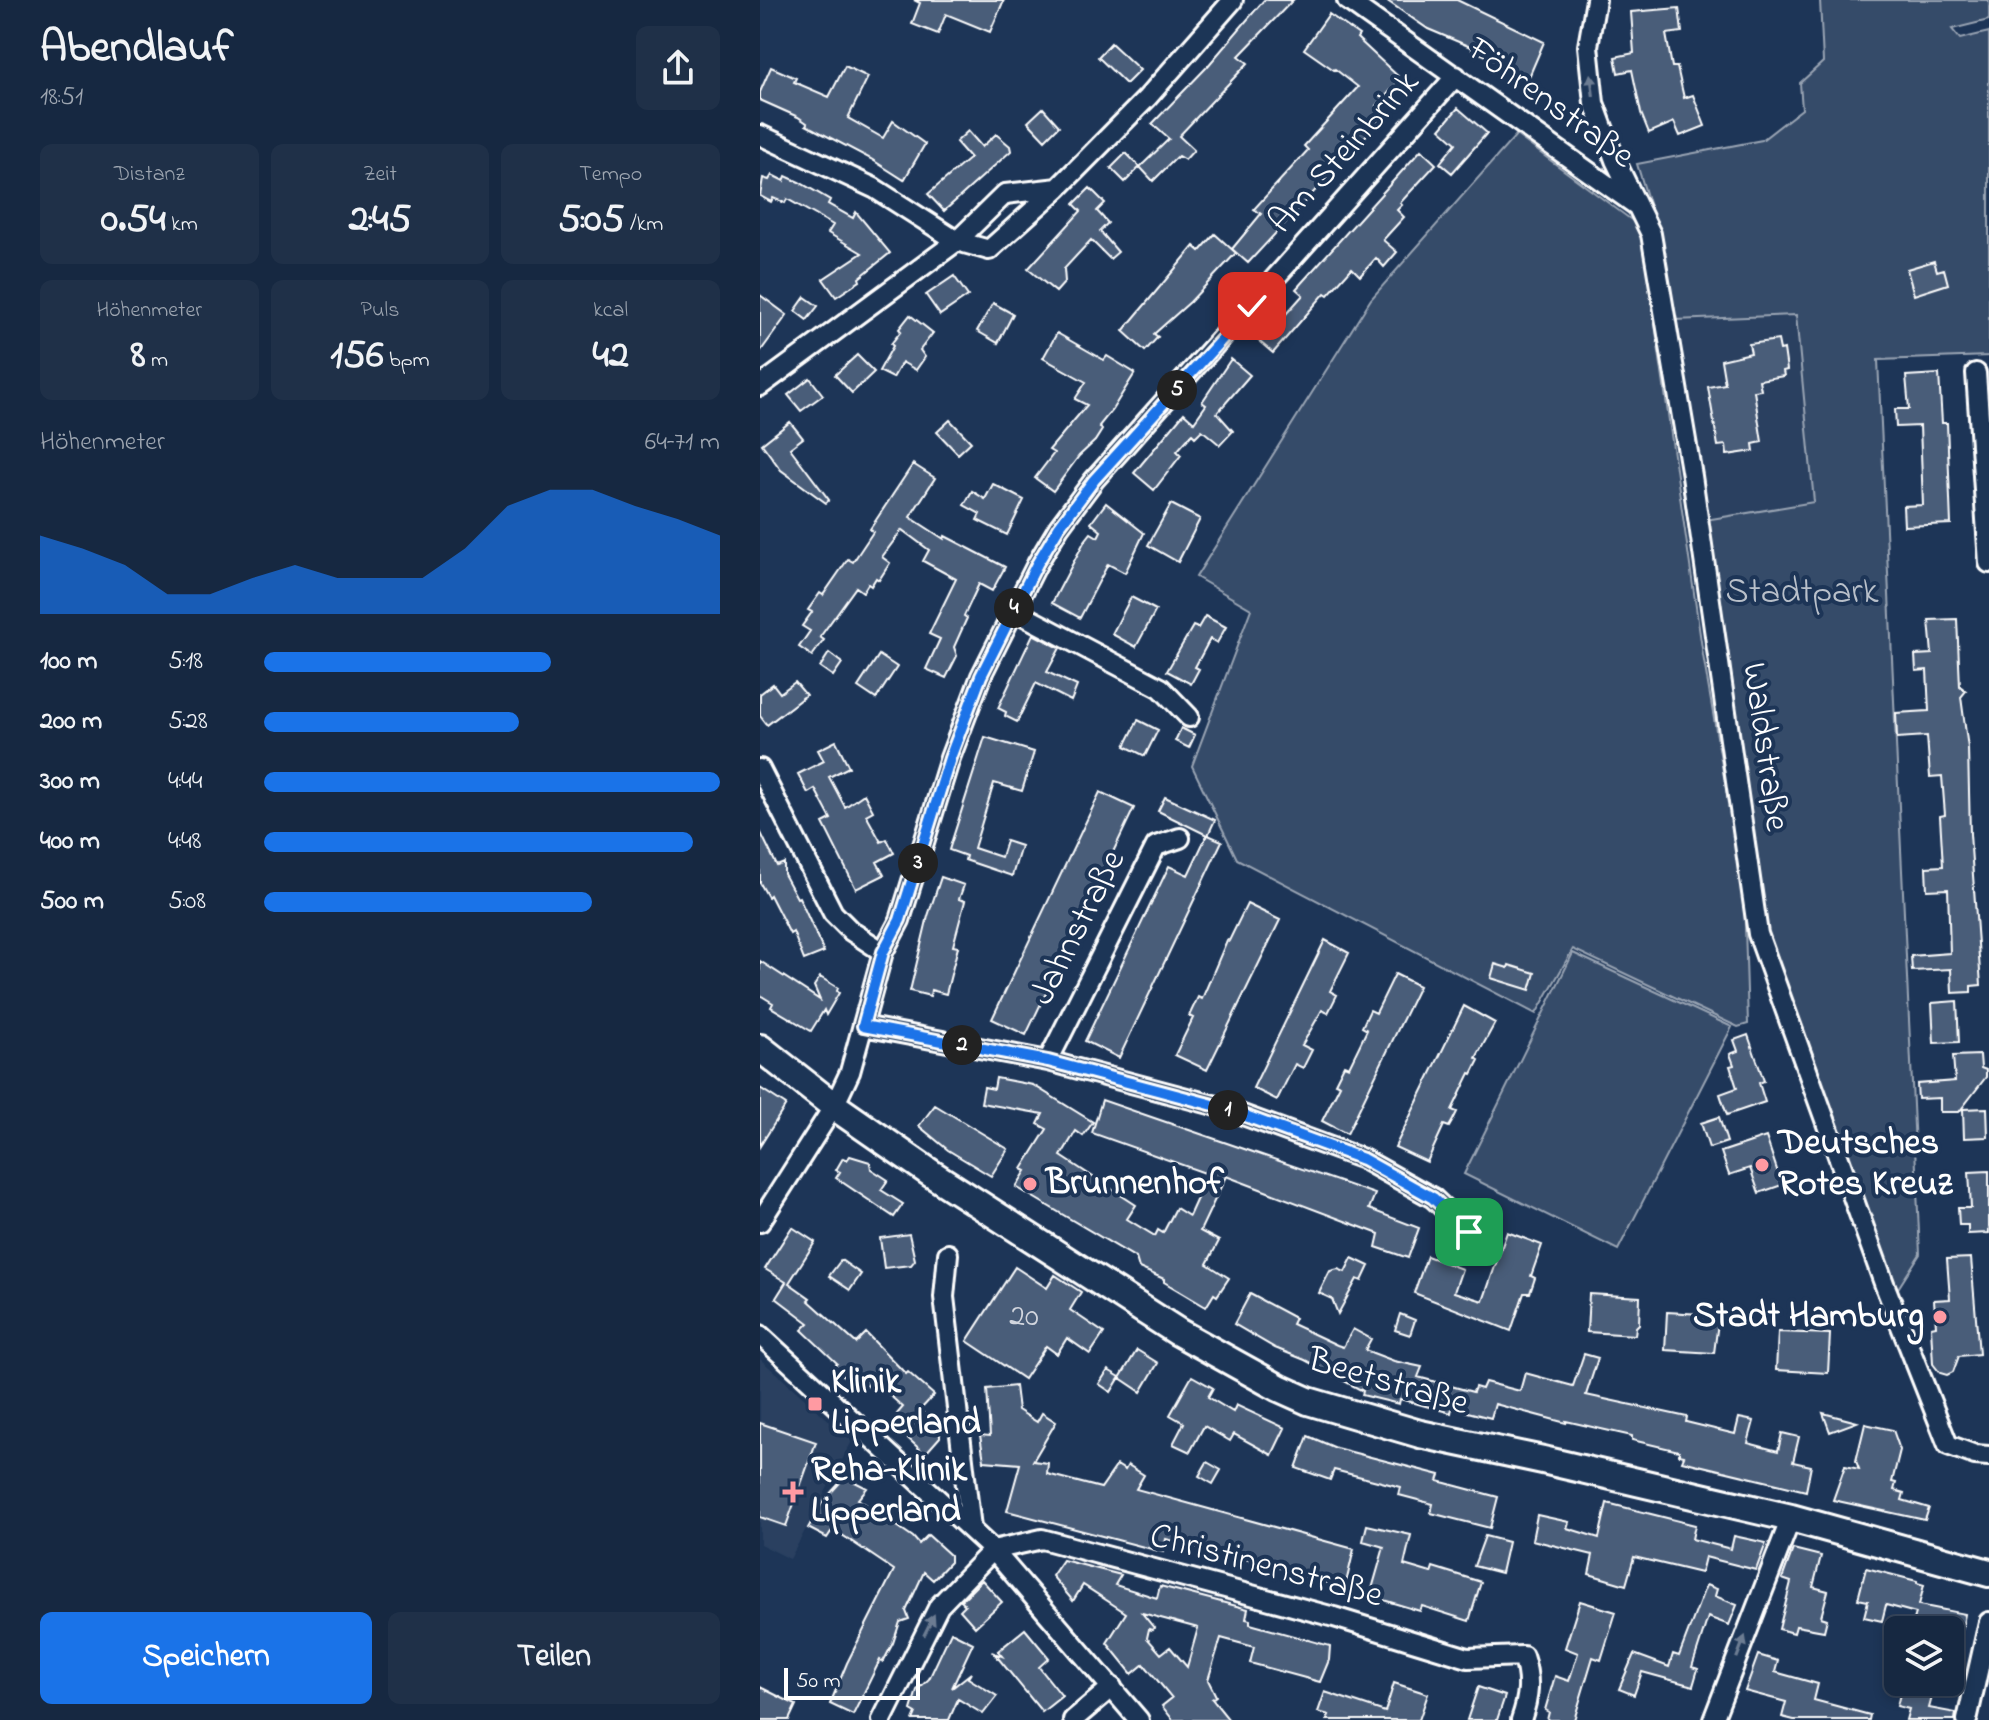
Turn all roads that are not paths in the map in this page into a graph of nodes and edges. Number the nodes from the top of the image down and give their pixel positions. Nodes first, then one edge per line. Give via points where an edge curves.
1 (1233, 0) edge
2 (1347, 0) edge
3 (1596, 0) edge
4 (1456, 76) junction
5 (760, 135) edge
6 (1058, 188) junction
7 (1637, 206) junction
8 (957, 241) junction
9 (1976, 373) dead end
10 (760, 386) edge
11 (1988, 537) edge
12 (1989, 563) edge
13 (1013, 610) junction
14 (1189, 717) dead end
15 (760, 769) edge
16 (1180, 838) dead end
17 (883, 952) junction
18 (863, 1026) junction
19 (760, 1048) edge
20 (1048, 1061) junction
21 (834, 1106) junction
22 (760, 1222) edge
23 (1469, 1232) dead end
24 (948, 1254) dead end
25 (760, 1335) edge
26 (1989, 1456) edge
27 (1791, 1518) junction
28 (971, 1528) junction
29 (993, 1550) junction
30 (1989, 1573) edge
31 (1989, 1622) edge
32 (1112, 1687) junction
33 (1718, 1719) edge
34 (882, 1720) edge
35 (1073, 1720) edge
36 (1139, 1720) edge
37 (1521, 1720) edge
38 (1967, 1720) edge

1 - 6 street
2 - 4 street, Föhrenstraße
7 -> 3 street, Waldstraße via 1594,103 1588,46
4 - 7 street, Föhrenstraße
4 - 13 street, Am Steinbrink via 1094,480 1059,527
5 - 8 street via 874,188
6 - 8 street via 1005,194
6 - 8 street via 989,250
7 - 26 street, Waldstraße via 1651,234 1687,445 1758,934 1948,1445
8 - 10 street
9 - 11 street
11 - 12 street
13 - 14 street via 1161,688
13 - 17 street, Am Steinbrink via 981,676 900,920
15 - 17 street via 833,913
16 - 20 street, Jahnstraße via 1156,846
17 - 18 street, Am Steinbrink
18 - 20 street, Jahnstraße
18 - 21 street, Am Steinbrink
19 - 21 main road, Beetstraße
20 - 23 street, Jahnstraße via 1221,1107 1363,1159 1433,1198
21 - 22 street, Am Steinbrink
21 - 27 main road, Beetstraße via 1178,1332 1308,1401 1420,1434
24 - 28 street via 944,1297
25 - 28 street
27 - 30 main road, Beetstraße
33 -> 27 street
28 - 29 street
29 - 32 street
34 -> 29 street via 939,1606
29 - 37 street, Christinenstraße via 1042,1539 1468,1658 1523,1656 1529,1675
31 - 38 street
32 - 35 street
32 - 36 street

